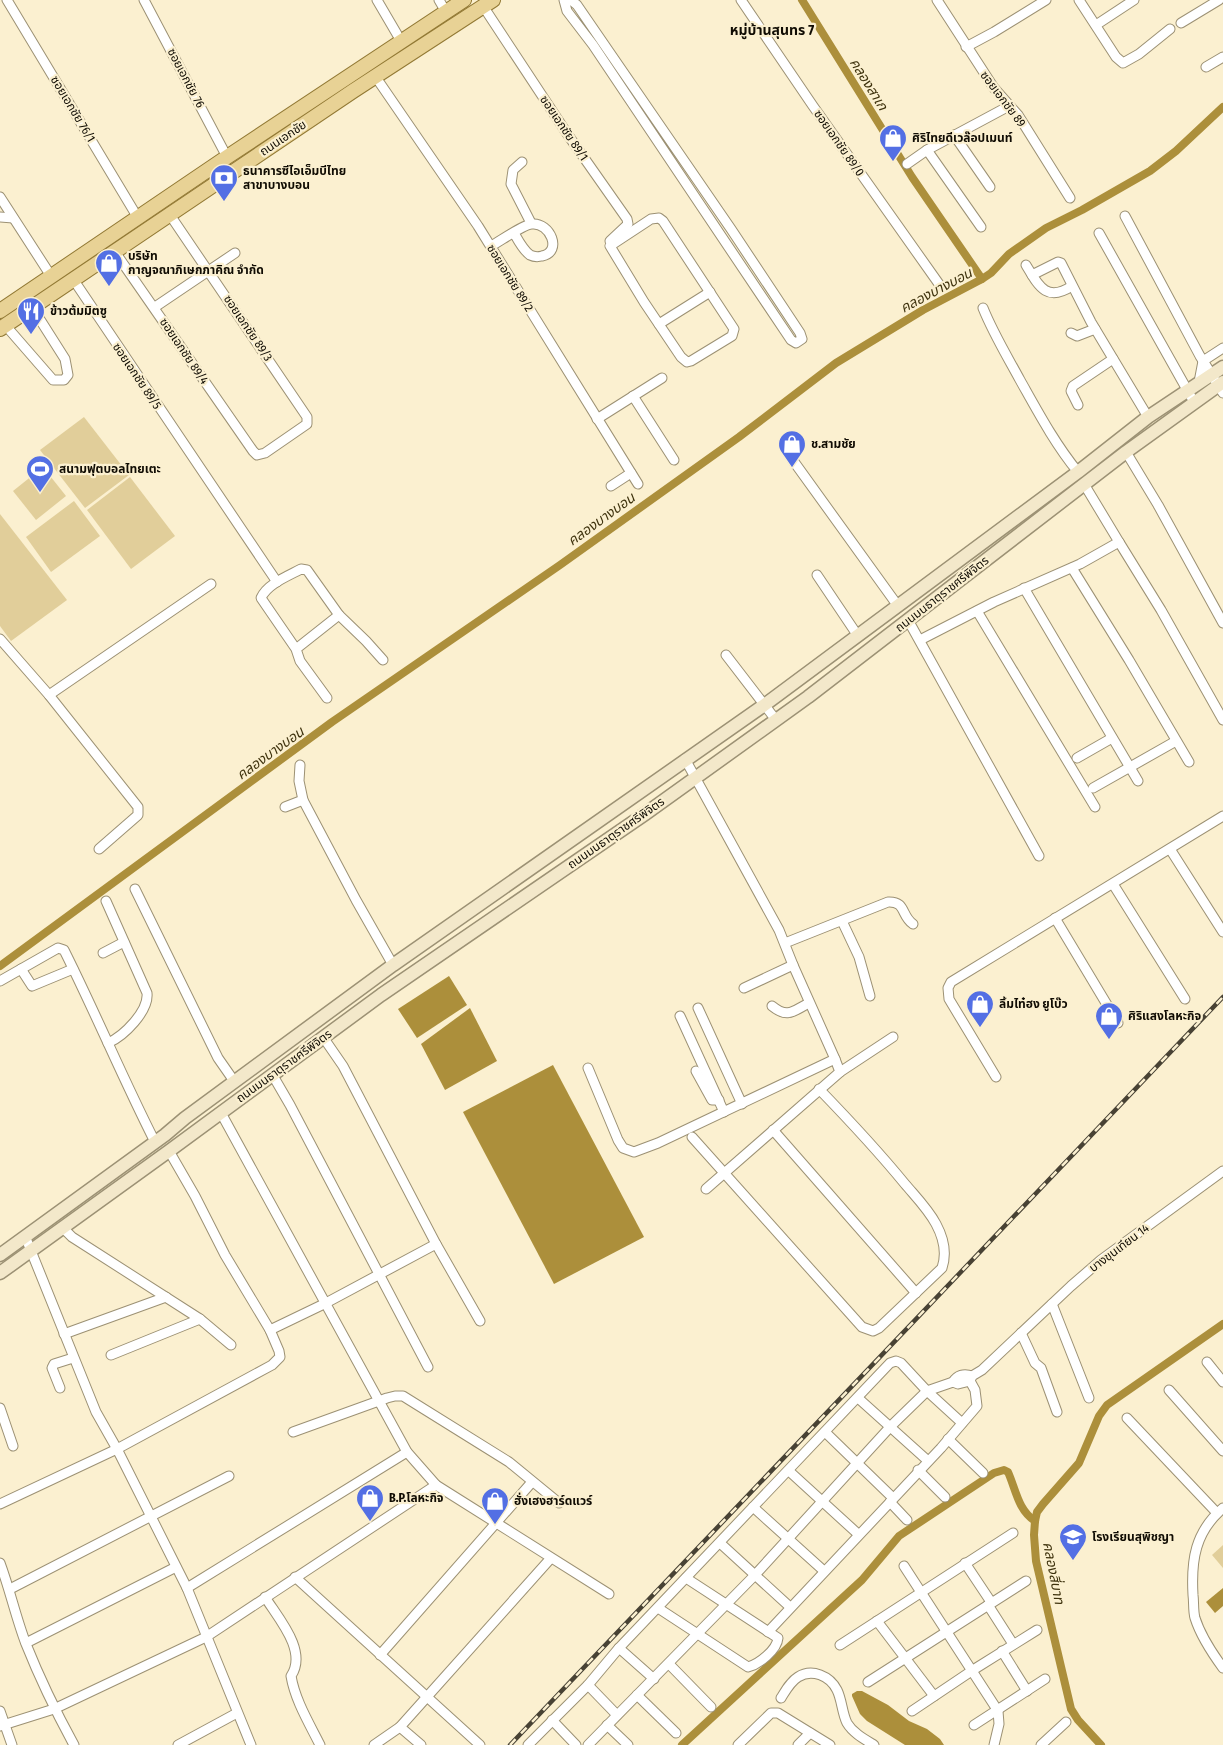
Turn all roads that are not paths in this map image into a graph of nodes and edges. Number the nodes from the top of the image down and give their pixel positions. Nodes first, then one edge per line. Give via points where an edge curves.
1 (8, 0) edge
2 (144, 0) edge
3 (378, 0) edge
4 (464, 0) edge
5 (564, 0) edge
6 (571, 0) edge
7 (742, 0) edge
8 (937, 0) edge
9 (1046, 0) edge
10 (1079, 0) edge
11 (1134, 0) edge
12 (1219, 0) edge
13 (488, 3) edge
14 (442, 6) edge
15 (1181, 23) dead end
16 (1096, 25) junction
17 (1170, 30) dead end
18 (401, 41) junction
19 (966, 47) junction
20 (1223, 57) edge
21 (1206, 67) dead end
22 (375, 76) junction
23 (1009, 106) junction
24 (954, 135) junction
25 (927, 150) junction
26 (227, 157) junction
27 (522, 162) dead end
28 (907, 164) dead end
29 (990, 188) dead end
30 (0, 196) edge
31 (1070, 198) dead end
32 (170, 215) junction
33 (1125, 216) dead end
34 (0, 217) edge
35 (13, 218) junction
36 (138, 218) junction
37 (531, 223) junction
38 (981, 227) dead end
39 (514, 233) junction
40 (1099, 233) dead end
41 (491, 246) junction
42 (610, 246) junction
43 (115, 252) junction
44 (235, 253) dead end
45 (1026, 265) dead end
46 (209, 270) junction
47 (1032, 275) junction
48 (51, 276) junction
49 (73, 279) junction
50 (939, 284) dead end
51 (1072, 286) junction
52 (710, 292) junction
53 (32, 306) junction
54 (155, 307) junction
55 (983, 308) dead end
56 (0, 311) edge
57 (659, 324) junction
58 (3, 327) edge
59 (1094, 329) junction
60 (1071, 333) dead end
61 (1223, 348) edge
62 (1112, 359) junction
63 (1203, 361) junction
64 (1223, 367) edge
65 (662, 378) dead end
66 (1199, 382) junction
67 (1219, 383) edge
68 (1186, 390) junction
69 (633, 396) junction
70 (1194, 402) junction
71 (1078, 405) dead end
72 (1151, 415) junction
73 (597, 418) junction
74 (1162, 425) junction
75 (253, 451) joint
76 (1126, 452) junction
77 (792, 458) dead end
78 (674, 460) dead end
79 (631, 473) junction
80 (1081, 478) junction
81 (638, 484) dead end
82 (611, 486) dead end
83 (1119, 542) junction
84 (1072, 568) junction
85 (816, 575) dead end
86 (277, 582) junction
87 (211, 584) dead end
88 (1024, 588) junction
89 (898, 606) junction
90 (977, 611) junction
91 (339, 614) junction
92 (908, 620) junction
93 (1223, 623) edge
94 (858, 636) junction
95 (0, 639) edge
96 (920, 640) junction
97 (296, 648) junction
98 (726, 655) dead end
99 (383, 660) dead end
100 (49, 695) junction
101 (327, 698) dead end
102 (763, 706) junction
103 (776, 720) junction
104 (1223, 720) edge
105 (1112, 738) junction
106 (1176, 741) junction
107 (1078, 758) dead end
108 (685, 759) junction
109 (1189, 762) dead end
110 (300, 765) dead end
111 (1129, 766) junction
112 (696, 777) junction
113 (1138, 781) dead end
114 (1093, 788) dead end
115 (303, 800) junction
116 (285, 807) dead end
117 (1095, 807) dead end
118 (1223, 816) edge
119 (99, 849) dead end
120 (1170, 849) junction
121 (1039, 856) dead end
122 (1113, 884) junction
123 (135, 889) dead end
124 (106, 901) dead end
125 (1055, 918) junction
126 (842, 921) junction
127 (913, 924) dead end
128 (1223, 932) edge
129 (124, 942) junction
130 (785, 943) junction
131 (103, 953) dead end
132 (393, 965) junction
133 (793, 965) junction
134 (21, 968) junction
135 (73, 969) junction
136 (0, 980) edge
137 (744, 988) dead end
138 (870, 996) dead end
139 (1184, 999) dead end
140 (810, 1003) junction
141 (772, 1006) dead end
142 (698, 1008) dead end
143 (680, 1016) dead end
144 (1118, 1023) dead end
145 (324, 1037) junction
146 (892, 1037) dead end
147 (108, 1043) junction
148 (836, 1059) junction
149 (588, 1068) dead end
150 (696, 1071) dead end
151 (840, 1072) junction
152 (272, 1074) junction
153 (996, 1077) dead end
154 (234, 1081) junction
155 (819, 1089) junction
156 (719, 1100) junction
157 (742, 1104) junction
158 (724, 1112) junction
159 (221, 1113) junction
160 (773, 1130) junction
161 (692, 1137) dead end
162 (155, 1142) junction
163 (169, 1151) junction
164 (1223, 1171) edge
165 (725, 1172) junction
166 (706, 1189) dead end
167 (62, 1227) junction
168 (25, 1236) junction
169 (436, 1244) junction
170 (32, 1250) junction
171 (0, 1255) edge
172 (0, 1273) edge
173 (379, 1275) junction
174 (916, 1293) junction
175 (166, 1297) junction
176 (324, 1304) junction
177 (1052, 1304) junction
178 (200, 1319) junction
179 (480, 1321) dead end
180 (270, 1330) junction
181 (1022, 1333) junction
182 (64, 1334) junction
183 (231, 1344) dead end
184 (111, 1355) dead end
185 (73, 1358) junction
186 (1207, 1362) dead end
187 (428, 1367) dead end
188 (975, 1375) junction
189 (1223, 1382) edge
190 (60, 1388) dead end
191 (1169, 1390) dead end
192 (927, 1391) junction
193 (858, 1398) junction
194 (1089, 1398) dead end
195 (379, 1402) junction
196 (0, 1408) edge
197 (1057, 1412) dead end
198 (1126, 1418) dead end
199 (962, 1423) junction
200 (891, 1426) junction
201 (294, 1432) dead end
202 (825, 1432) junction
203 (948, 1439) junction
204 (13, 1446) dead end
205 (117, 1449) junction
206 (1223, 1451) edge
207 (407, 1452) junction
208 (927, 1460) junction
209 (858, 1463) junction
210 (918, 1470) junction
211 (788, 1471) junction
212 (983, 1473) dead end
213 (229, 1476) dead end
214 (532, 1482) junction
215 (436, 1485) junction
216 (945, 1497) dead end
217 (891, 1500) junction
218 (822, 1502) junction
219 (560, 1503) dead end
220 (0, 1504) edge
221 (754, 1507) junction
222 (1220, 1510) edge
223 (151, 1516) junction
224 (907, 1520) dead end
225 (495, 1524) junction
226 (1013, 1533) dead end
227 (858, 1534) junction
228 (788, 1538) junction
229 (720, 1543) junction
230 (551, 1558) junction
231 (0, 1563) edge
232 (965, 1563) junction
233 (904, 1566) dead end
234 (176, 1567) junction
235 (824, 1571) junction
236 (754, 1576) junction
237 (295, 1577) junction
238 (686, 1578) junction
239 (1026, 1580) dead end
240 (186, 1588) junction
241 (10, 1589) junction
242 (921, 1592) junction
243 (609, 1594) dead end
244 (265, 1597) junction
245 (727, 1604) junction
246 (989, 1604) junction
247 (790, 1607) junction
248 (658, 1608) junction
249 (876, 1621) junction
250 (947, 1630) junction
251 (1037, 1630) dead end
252 (768, 1632) junction
253 (697, 1634) junction
254 (206, 1637) junction
255 (26, 1643) junction
256 (1013, 1644) junction
257 (840, 1645) dead end
258 (618, 1648) junction
259 (1002, 1651) junction
260 (380, 1656) junction
261 (904, 1658) junction
262 (668, 1664) junction
263 (1223, 1668) edge
264 (973, 1670) junction
265 (654, 1679) junction
266 (1045, 1679) dead end
267 (868, 1682) dead end
268 (588, 1685) junction
269 (1028, 1691) junction
270 (637, 1695) junction
271 (934, 1696) junction
272 (426, 1698) junction
273 (781, 1698) dead end
274 (711, 1707) dead end
275 (54, 1708) junction
276 (0, 1711) edge
277 (912, 1711) dead end
278 (998, 1711) junction
279 (237, 1713) junction
280 (618, 1715) junction
281 (552, 1720) junction
282 (1066, 1722) dead end
283 (607, 1724) junction
284 (2, 1725) edge
285 (974, 1725) dead end
286 (400, 1727) junction
287 (676, 1733) dead end
288 (810, 1733) junction
289 (1044, 1744) edge
290 (12, 1745) edge
291 (74, 1745) edge
292 (178, 1745) edge
293 (251, 1745) edge
294 (320, 1745) edge
295 (374, 1745) edge
296 (421, 1745) edge
297 (480, 1745) edge
298 (528, 1745) edge
299 (576, 1745) edge
300 (588, 1745) edge
301 (628, 1745) edge
302 (738, 1745) edge
303 (798, 1745) edge
304 (830, 1745) edge
305 (874, 1745) edge
306 (994, 1745) edge

1 - 36 street, ซอยเอกชัย 76/1
2 - 26 street, ซอยเอกชัย 76
3 - 18 street
4 - 14 main road, ถนนเอกชัย
5 - 6 street via 567,11 791,340 801,341 800,333 731,228
7 - 50 street, ซอยเอกชัย 89/0
8 - 19 street, ซอยเอกชัย 89
9 - 19 street
10 - 16 street
11 - 16 street
12 - 15 street
13 - 22 main road, ถนนเอกชัย
13 - 42 street, ซอยเอกชัย 89/1 via 568,135 627,219 628,224 610,241
14 - 18 main road, ถนนเอกชัย
16 - 17 street via 1124,64
18 - 26 main road, ถนนเอกชัย
19 - 23 street, ซอยเอกชัย 89
20 - 21 street
22 - 32 main road, ถนนเอกชัย
22 - 41 street, ซอยเอกชัย 89/2
23 - 24 street
23 - 31 street, ซอยเอกชัย 89 via 1018,115
24 - 25 street
24 - 29 street
25 - 28 street
25 - 38 street
26 - 36 main road, ถนนเอกชัย
27 - 37 street via 513,170 511,184
30 - 35 street
32 - 43 main road, ถนนเอกชัย
32 - 46 street, ซอยเอกชัย 89/3
33 - 63 street
34 - 35 street
35 - 48 street
36 - 48 main road, ถนนเอกชัย
37 - 39 street
37 - 39 street via 544,227 552,237 552,248 544,256 529,254
39 - 41 street
40 - 68 street
41 - 73 street, ซอยเอกชัย 89/2
42 - 52 street via 651,219 658,218
42 - 57 street
43 - 49 main road, ถนนเอกชัย
43 - 54 street, ซอยเอกชัย 89/4
44 - 46 street
45 - 47 street
46 - 54 street
46 - 75 street, ซอยเอกชัย 89/3 via 307,417 307,424 265,453 258,455
47 - 51 street via 1044,291 1063,292
47 - 51 street via 1060,262
48 - 56 main road, ถนนเอกชัย
49 - 53 main road, ถนนเอกชัย
49 - 86 street, ซอยเอกชัย 89/5
51 - 59 street
52 - 57 street
52 - 57 street via 734,329 732,336 687,362
53 - 58 main road, ถนนเอกชัย
53 - 58 street via 65,359 68,375 64,380 54,380
54 - 75 street, ซอยเอกชัย 89/4
55 - 80 street via 995,338 1058,446
59 - 60 street via 1077,336
59 - 62 street
61 - 63 street
62 - 71 street via 1073,386 1071,391
62 - 72 street
63 - 66 street
63 - 67 street
64 - 67 street, ถนนมนธาตุราชศรีพิจิตร
65 - 69 street
66 - 67 street, ถนนมนธาตุราชศรีพิจิตร
66 - 68 street, ถนนมนธาตุราชศรีพิจิตร
67 - 70 street, ถนนมนธาตุราชศรีพิจิตร
68 - 70 street
68 - 72 street, ถนนมนธาตุราชศรีพิจิตร
69 - 73 street
69 - 78 street
70 - 74 street, ถนนมนธาตุราชศรีพิจิตร
72 - 74 street
72 - 80 street, ถนนมนธาตุราชศรีพิจิตร
73 - 79 street, ซอยเอกชัย 89/2
74 - 76 street, ถนนมนธาตุราชศรีพิจิตร
76 - 80 street, ถนนมนธาตุราชศรีพิจิตร
76 - 93 street
77 - 89 street
79 - 81 street, ซอยเอกชัย 89/2
79 - 82 street
80 - 83 street
80 - 89 street, ถนนมนธาตุราชศรีพิจิตร
80 - 92 street, ถนนมนธาตุราชศรีพิจิตร
83 - 84 street
83 - 104 street
84 - 88 street
84 - 106 street
85 - 94 street
86 - 91 street via 301,569 307,570
86 - 97 street via 262,595 262,600
87 - 100 street
88 - 90 street
88 - 105 street
89 - 94 street, ถนนมนธาตุราชศรีพิจิตร
90 - 96 street
90 - 117 street
91 - 97 street
91 - 99 street
92 - 96 street
92 - 103 street, ถนนมนธาตุราชศรีพิจิตร
94 - 102 street, ถนนมนธาตุราชศรีพิจิตร
95 - 100 street
96 - 121 street
97 - 101 street via 300,661
98 - 102 street
100 - 119 street via 139,810 134,820
102 - 103 street
102 - 108 street, ถนนมนธาตุราชศรีพิจิตร
103 - 112 street, ถนนมนธาตุราชศรีพิจิตร
105 - 107 street
105 - 111 street
106 - 109 street
106 - 111 street
108 - 112 street
108 - 132 street, ถนนมนธาตุราชศรีพิจิตร
110 - 115 street
111 - 113 street
111 - 114 street
112 - 130 street
112 - 145 street, ถนนมนธาตุราชศรีพิจิตร
115 - 116 street
115 - 132 street
118 - 120 street
120 - 122 street
120 - 128 street
122 - 125 street
122 - 139 street
123 - 154 street via 218,1058
124 - 129 street
125 - 144 street
125 - 153 street via 951,982 948,988 953,1008
126 - 127 street via 893,902 902,906 905,916
126 - 130 street
126 - 138 street via 859,956
129 - 131 street
129 - 147 street via 148,998 134,1022
130 - 133 street
132 - 154 street, ถนนมนธาตุราชศรีพิจิตร
133 - 137 street
133 - 140 street
134 - 135 street via 32,986
134 - 135 street via 58,948 64,950
134 - 136 street
135 - 147 street
140 - 141 street via 785,1014
140 - 148 street
142 - 157 street
143 - 156 street
145 - 152 street, ถนนมนธาตุราชศรีพิจิตร
145 - 169 street via 343,1066
146 - 151 street
147 - 162 street
148 - 151 street
148 - 157 street
149 - 158 street via 618,1140 628,1151 641,1150
150 - 156 street via 712,1100
151 - 155 street
152 - 159 street, ถนนมนธาตุราชศรีพิจิตร
152 - 173 street
154 - 162 street, ถนนมนธาตุราชศรีพิจิตร
155 - 160 street
155 - 174 street via 882,1156 937,1226 945,1260 942,1268
156 - 158 street
157 - 158 street
159 - 163 street, ถนนมนธาตุราชศรีพิจิตร
159 - 176 street
160 - 165 street
160 - 174 street
161 - 165 street
162 - 168 street, ถนนมนธาตุราชศรีพิจิตร
163 - 167 street, ถนนมนธาตุราชศรีพิจิตร
163 - 180 street
164 - 177 street, บางขุนเทียน 14 via 1101,1260
165 - 166 street
165 - 174 street via 862,1327 874,1331
167 - 170 street, ถนนมนธาตุราชศรีพิจิตร
167 - 175 street via 72,1237
168 - 170 street
168 - 171 street, ถนนมนธาตุราชศรีพิจิตร
169 - 173 street
169 - 179 street
170 - 172 street, ถนนมนธาตุราชศรีพิจิตร
170 - 182 street
173 - 176 street
173 - 187 street
175 - 178 street
175 - 182 street
176 - 180 street
176 - 195 street
177 - 181 street, บางขุนเทียน 14
177 - 194 street
178 - 183 street
178 - 184 street
180 - 205 street via 280,1350 276,1362
181 - 188 street, บางขุนเทียน 14
181 - 197 street via 1035,1363 1041,1368
182 - 185 street
185 - 190 street via 54,1364 52,1368
185 - 205 street via 96,1412
186 - 189 street
188 - 192 street via 958,1384 953,1382
188 - 199 street via 977,1406
191 - 206 street
192 - 193 street via 896,1361 890,1363
192 - 199 street
192 - 200 street
193 - 200 street
193 - 202 street
195 - 201 street
195 - 207 street
195 - 214 street via 395,1396 411,1400 509,1462
196 - 204 street
198 - 222 street
199 - 203 street
200 - 208 street
200 - 209 street
202 - 209 street
202 - 211 street
203 - 208 street
203 - 212 street
205 - 220 street
205 - 223 street
207 - 215 street
207 - 240 street
208 - 210 street
209 - 217 street
209 - 218 street
210 - 216 street
210 - 217 street
211 - 218 street
211 - 221 street
213 - 223 street
214 - 219 street
214 - 225 street
215 - 225 street
215 - 237 street
217 - 224 street
217 - 227 street
218 - 227 street
218 - 228 street
221 - 228 street
221 - 229 street
222 - 263 street via 1203,1531 1194,1556 1192,1581 1195,1616 1209,1649
223 - 234 street
223 - 241 street
225 - 230 street
225 - 260 street
226 - 232 street
227 - 235 street
228 - 235 street
228 - 236 street
229 - 236 street
229 - 238 street
230 - 243 street
230 - 272 street
231 - 241 street
232 - 242 street
232 - 246 street
233 - 242 street
234 - 240 street
234 - 255 street
235 - 247 street
236 - 245 street
236 - 247 street
237 - 244 street
237 - 260 street
238 - 245 street
238 - 248 street
239 - 246 street
240 - 254 street
241 - 255 street
242 - 249 street
242 - 250 street
244 - 254 street
244 - 294 street via 296,1653 292,1682
245 - 252 street
245 - 253 street
246 - 250 street
246 - 256 street
247 - 252 street
248 - 253 street
248 - 258 street
249 - 257 street
249 - 261 street
250 - 261 street
250 - 264 street
251 - 256 street
252 - 253 street via 778,1638 778,1643 748,1667
253 - 262 street
254 - 275 street
254 - 279 street
255 - 275 street
256 - 259 street
258 - 265 street
258 - 268 street
259 - 264 street
259 - 269 street
260 - 272 street
261 - 267 street
261 - 271 street
262 - 265 street
262 - 274 street
264 - 271 street
264 - 278 street
265 - 270 street
266 - 269 street
268 - 280 street
268 - 281 street
269 - 278 street
270 - 280 street
270 - 287 street
271 - 277 street
272 - 286 street
272 - 297 street
273 - 305 street via 799,1676 821,1674 834,1684 851,1727
275 - 284 street
275 - 291 street
276 - 284 street
278 - 285 street
278 - 306 street via 999,1724
279 - 292 street
279 - 293 street
280 - 283 street
281 - 298 street
281 - 299 street
282 - 289 street
283 - 300 street
283 - 301 street
284 - 290 street
286 - 295 street
286 - 296 street
288 - 302 street via 774,1712
288 - 303 street
288 - 304 street

